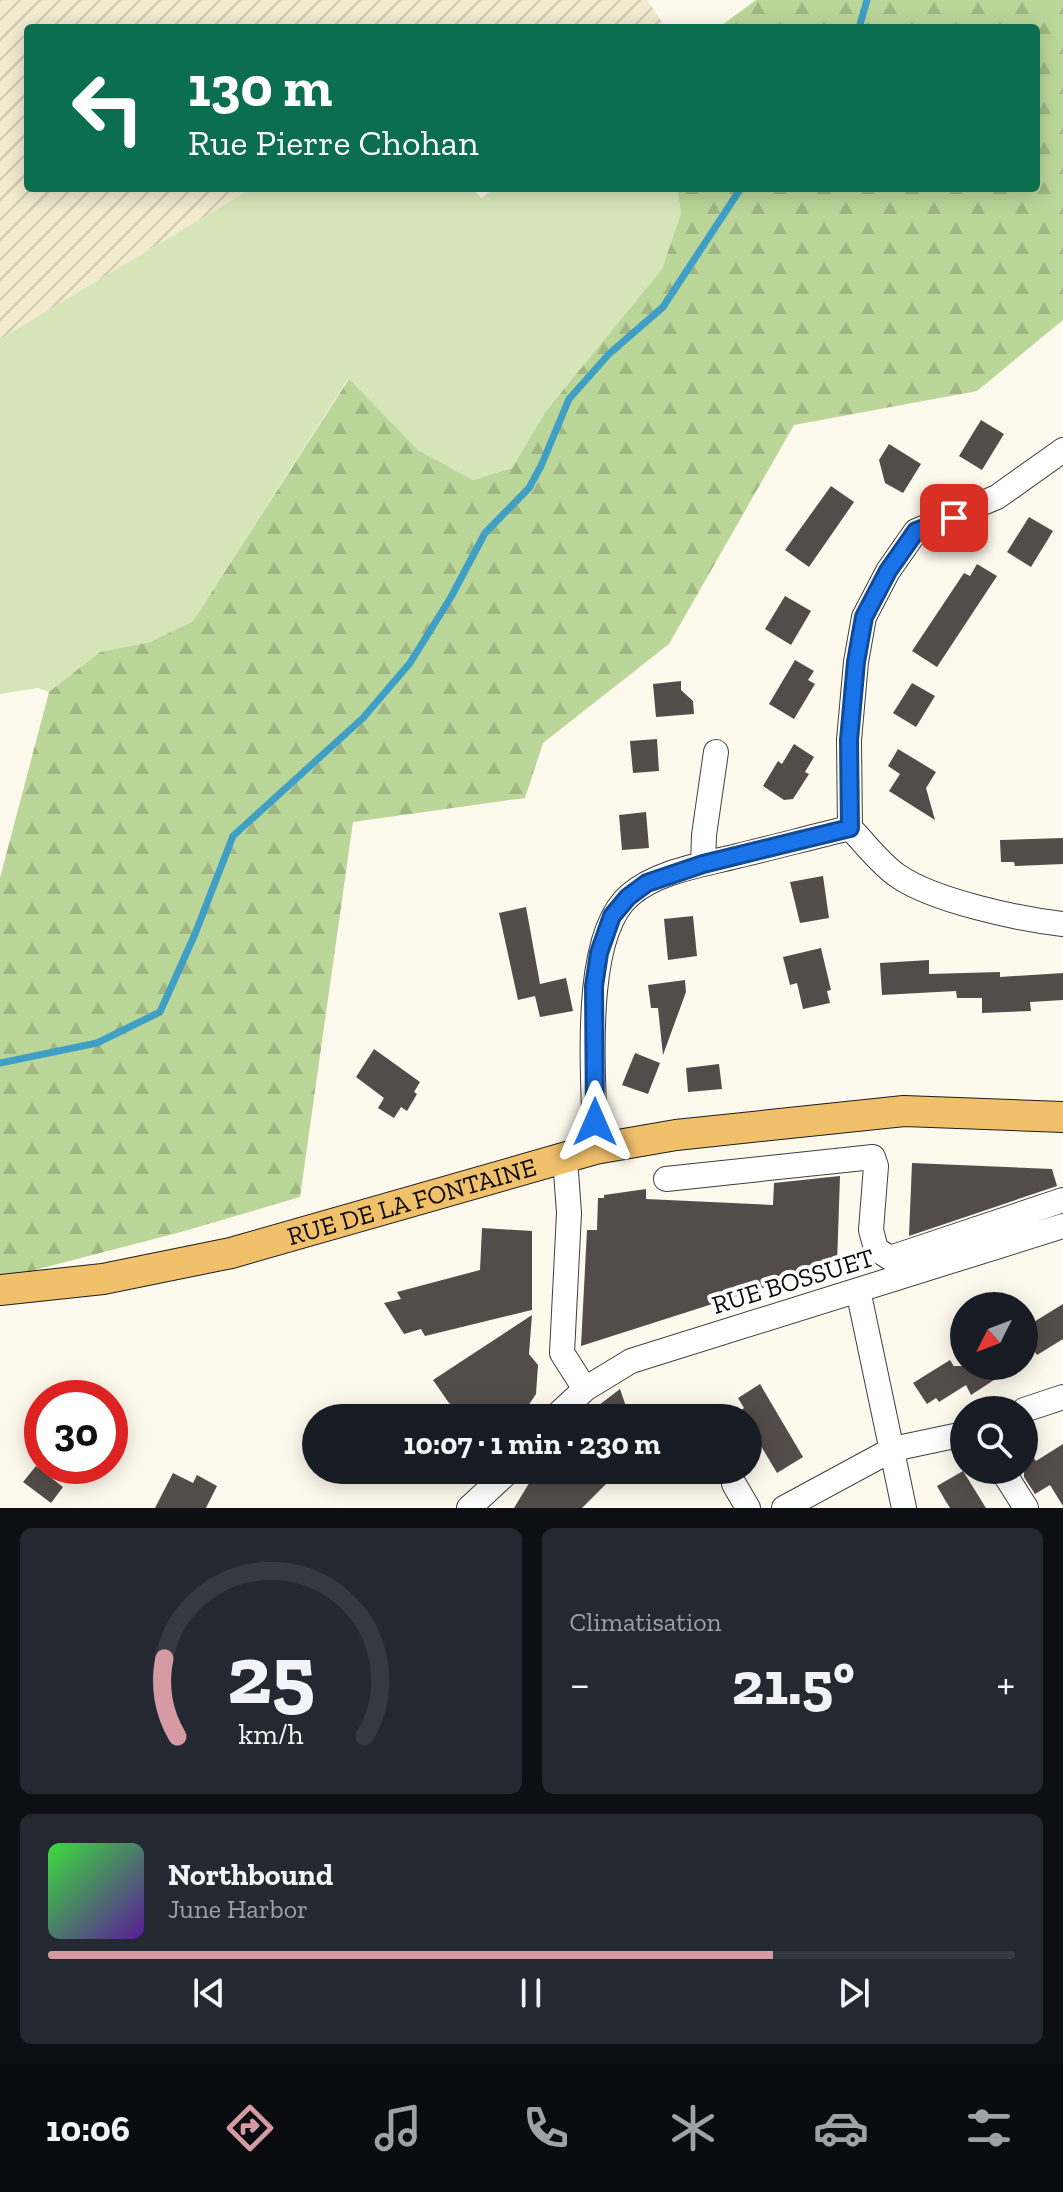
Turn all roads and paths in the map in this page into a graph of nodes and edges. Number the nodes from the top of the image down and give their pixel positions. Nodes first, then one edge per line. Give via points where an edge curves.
1 (1063, 450) edge
2 (716, 752) dead end
3 (850, 828) junction
4 (703, 864) junction
5 (1063, 924) edge
6 (1063, 1117) edge
7 (595, 1149) junction
8 (565, 1158) junction
9 (666, 1179) dead end
10 (1063, 1200) edge
11 (1063, 1226) edge
12 (0, 1290) edge
13 (858, 1290) junction
14 (585, 1389) junction
15 (1063, 1397) edge
16 (569, 1404) edge
17 (1038, 1405) edge
18 (950, 1437) edge
19 (893, 1449) junction
20 (489, 1484) edge
21 (734, 1484) dead end
22 (1011, 1484) edge
23 (469, 1508) edge
24 (748, 1508) edge
25 (784, 1508) edge
26 (904, 1508) edge
27 (1026, 1508) edge

1 - 3 street via 997,497 916,531 888,571 864,617 856,662 849,740
2 - 4 street
3 - 4 street
3 - 5 street via 897,876 940,898
4 - 7 street via 647,883 612,916 594,986
6 - 7 main road, RUE DE LA FONTAINE via 904,1111 676,1135
7 - 8 main road, RUE DE LA FONTAINE
8 - 12 main road, RUE DE LA FONTAINE via 231,1253 103,1279
8 - 14 street via 569,1213 562,1353
9 - 10 street via 873,1157 871,1230 876,1249 890,1258
11 - 13 street, RUE BOSSUET
13 - 14 street, RUE BOSSUET via 631,1361
13 - 19 street
14 - 16 street, RUE BOSSUET
15 - 17 street
18 - 19 street
19 - 25 street
19 - 26 street
20 - 23 street
21 - 24 street
22 - 27 street

